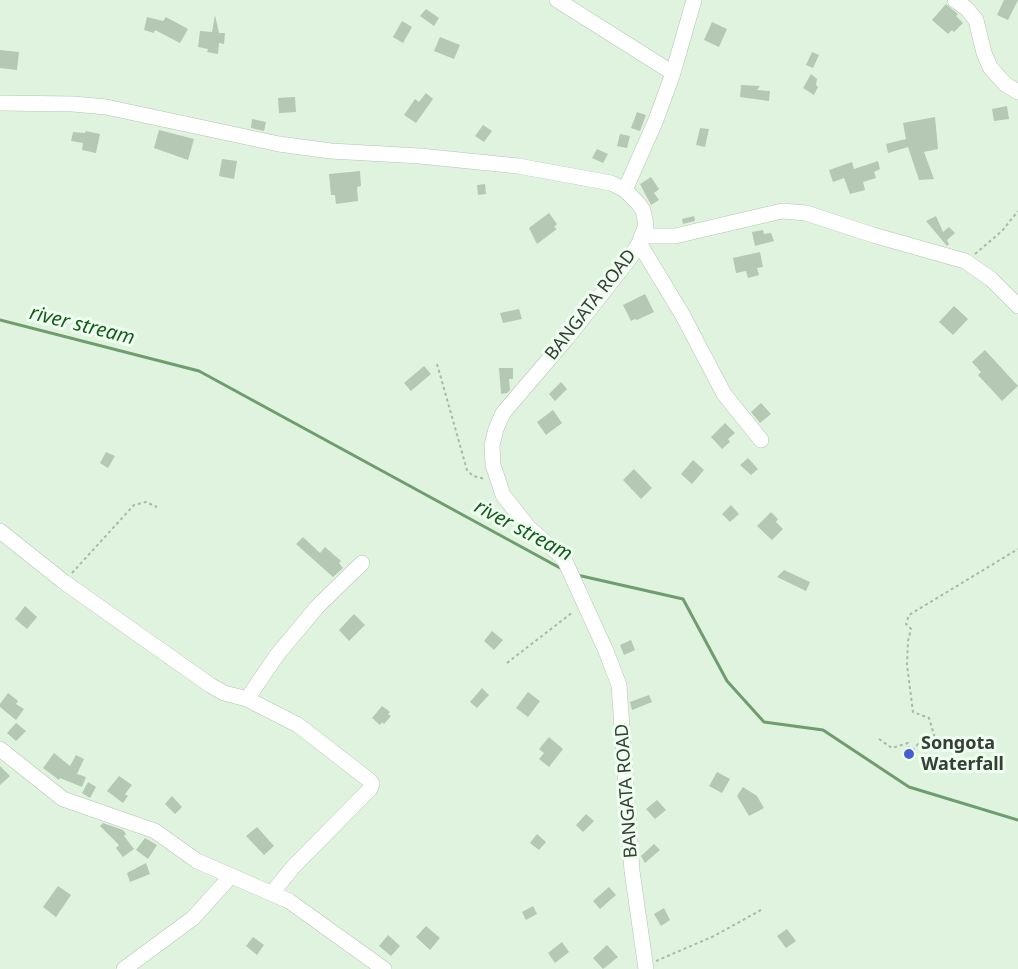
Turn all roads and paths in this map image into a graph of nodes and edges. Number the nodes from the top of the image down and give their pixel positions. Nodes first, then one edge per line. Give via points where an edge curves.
1 (558, 0) edge
2 (694, 0) edge
3 (955, 0) edge
4 (673, 73) junction
5 (1018, 92) edge
6 (0, 103) edge
7 (625, 190) junction
8 (1018, 211) edge
9 (641, 240) junction
10 (965, 261) junction
11 (1018, 306) edge
12 (437, 364) dead end
13 (761, 440) dead end
14 (496, 480) junction
15 (157, 507) dead end
16 (0, 531) edge
17 (1018, 549) edge
18 (362, 563) dead end
19 (64, 582) junction
20 (583, 604) junction
21 (507, 663) dead end
22 (247, 699) junction
23 (879, 739) dead end
24 (0, 749) edge
25 (231, 876) junction
26 (272, 893) junction
27 (761, 910) dead end
28 (646, 967) edge
29 (124, 969) edge
30 (384, 969) edge

1 - 4 street
2 - 4 street
3 - 5 street via 976,20 990,67
4 - 7 street
6 - 7 street via 106,106 279,144 518,166 588,177
7 - 9 street, BANGATA ROAD via 643,210 646,225
8 - 10 path via 1002,231
9 - 10 street via 789,212 823,217
9 - 13 street via 728,399
9 - 14 street, BANGATA ROAD via 567,338 503,413 492,445
10 - 11 street via 991,279
12 - 14 path via 467,470 478,478
14 - 20 street, BANGATA ROAD via 512,509 562,557
15 - 19 path via 146,502 134,505
16 - 19 street
17 - 23 path via 909,615 907,665 913,712 929,718 937,745 918,744 910,754 908,743 892,748
18 - 22 street via 277,655
19 - 22 street via 210,685
20 - 21 path
20 - 28 street, BANGATA ROAD via 619,685 633,882
22 - 26 street via 298,725 372,784
24 - 25 street via 63,799 155,831 197,861
25 - 26 street
25 - 29 street via 193,918
26 - 30 street via 306,912
27 - 28 path

